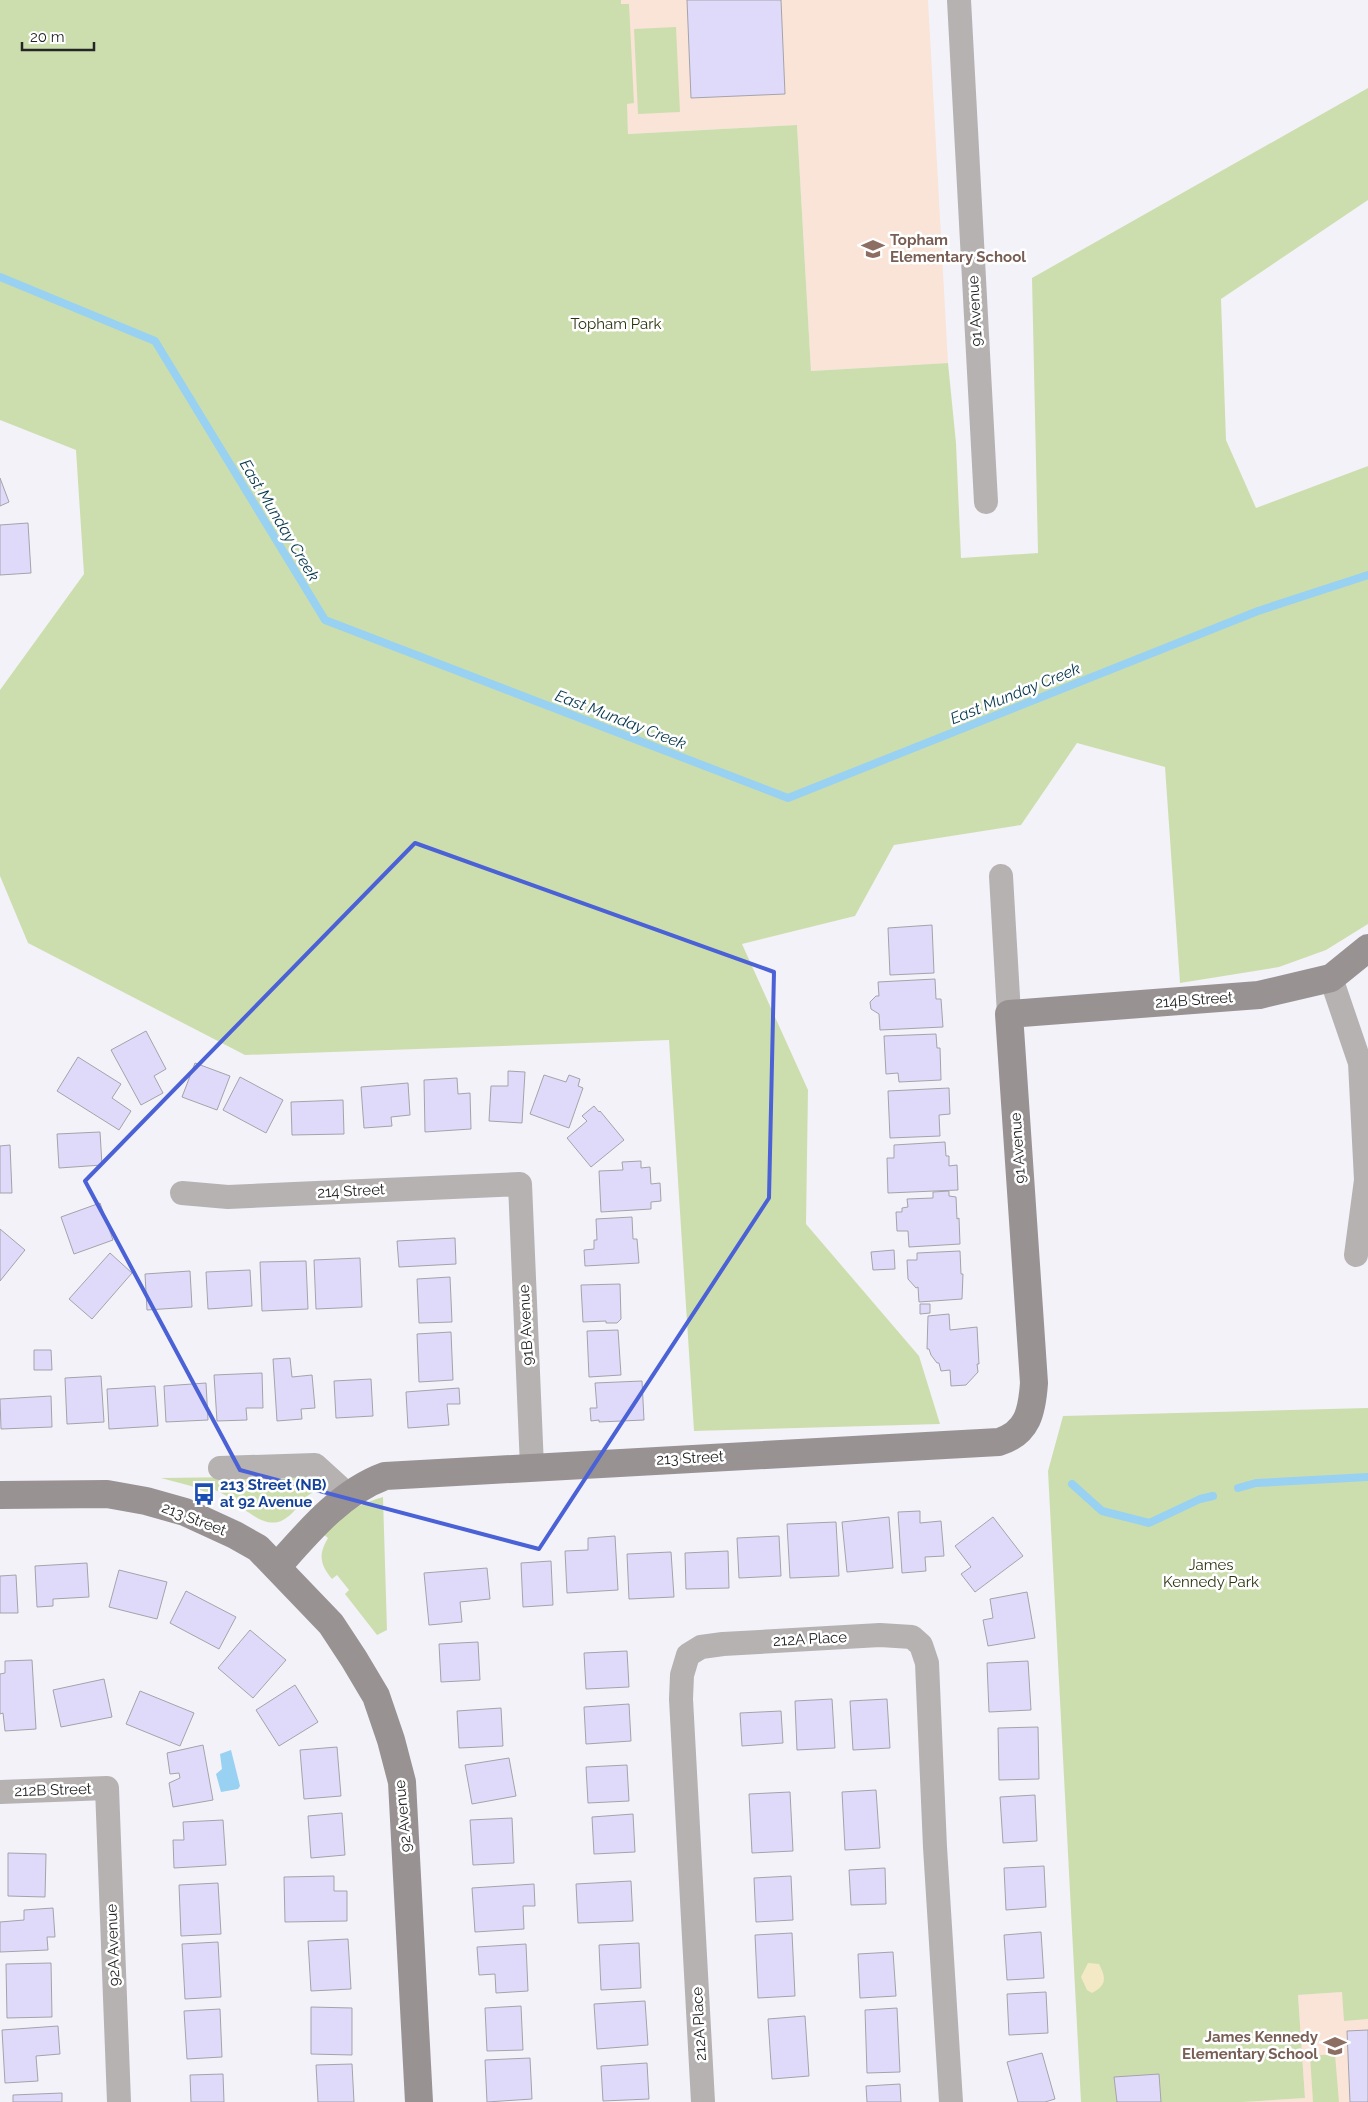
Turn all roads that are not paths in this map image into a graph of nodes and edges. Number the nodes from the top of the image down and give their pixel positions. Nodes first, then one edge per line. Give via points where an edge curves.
1 (959, 0) edge
2 (986, 502) dead end
3 (1001, 876) dead end
4 (1368, 948) edge
5 (1331, 978) junction
6 (1009, 1014) junction
7 (520, 1184) joint
8 (182, 1193) dead end
9 (1356, 1255) dead end
10 (1027, 1419) joint
11 (532, 1467) junction
12 (220, 1468) dead end
13 (0, 1495) edge
14 (348, 1495) junction
15 (277, 1567) junction
16 (107, 1788) joint
17 (0, 1792) edge
18 (119, 2102) edge
19 (419, 2102) edge
20 (703, 2102) edge
21 (951, 2102) edge

1 - 2 street, 91 Avenue
3 - 6 street, 91 Avenue
4 - 5 street, 214B Street
5 - 6 street, 214B Street via 1260,995
5 - 9 street via 1360,1063 1366,1180
6 - 10 street, 91 Avenue via 1034,1383
7 - 8 street, 214 Street via 228,1197
7 - 11 street, 91B Avenue
10 - 11 street, 213 Street via 1019,1432 999,1442
11 - 14 street, 213 Street via 385,1476 365,1483
12 - 14 street via 314,1465
13 - 15 street, 213 Street via 107,1494 146,1501 186,1512 235,1535 258,1548
14 - 15 street, 213 Street via 304,1536
15 - 19 street, 92 Avenue via 336,1631 376,1696 391,1740 402,1782
16 - 17 street, 212B Street
16 - 18 street, 92A Avenue
20 - 21 street, 212A Place via 681,1699 682,1675 688,1655 701,1647 723,1644 880,1634 912,1637 921,1645 927,1663

